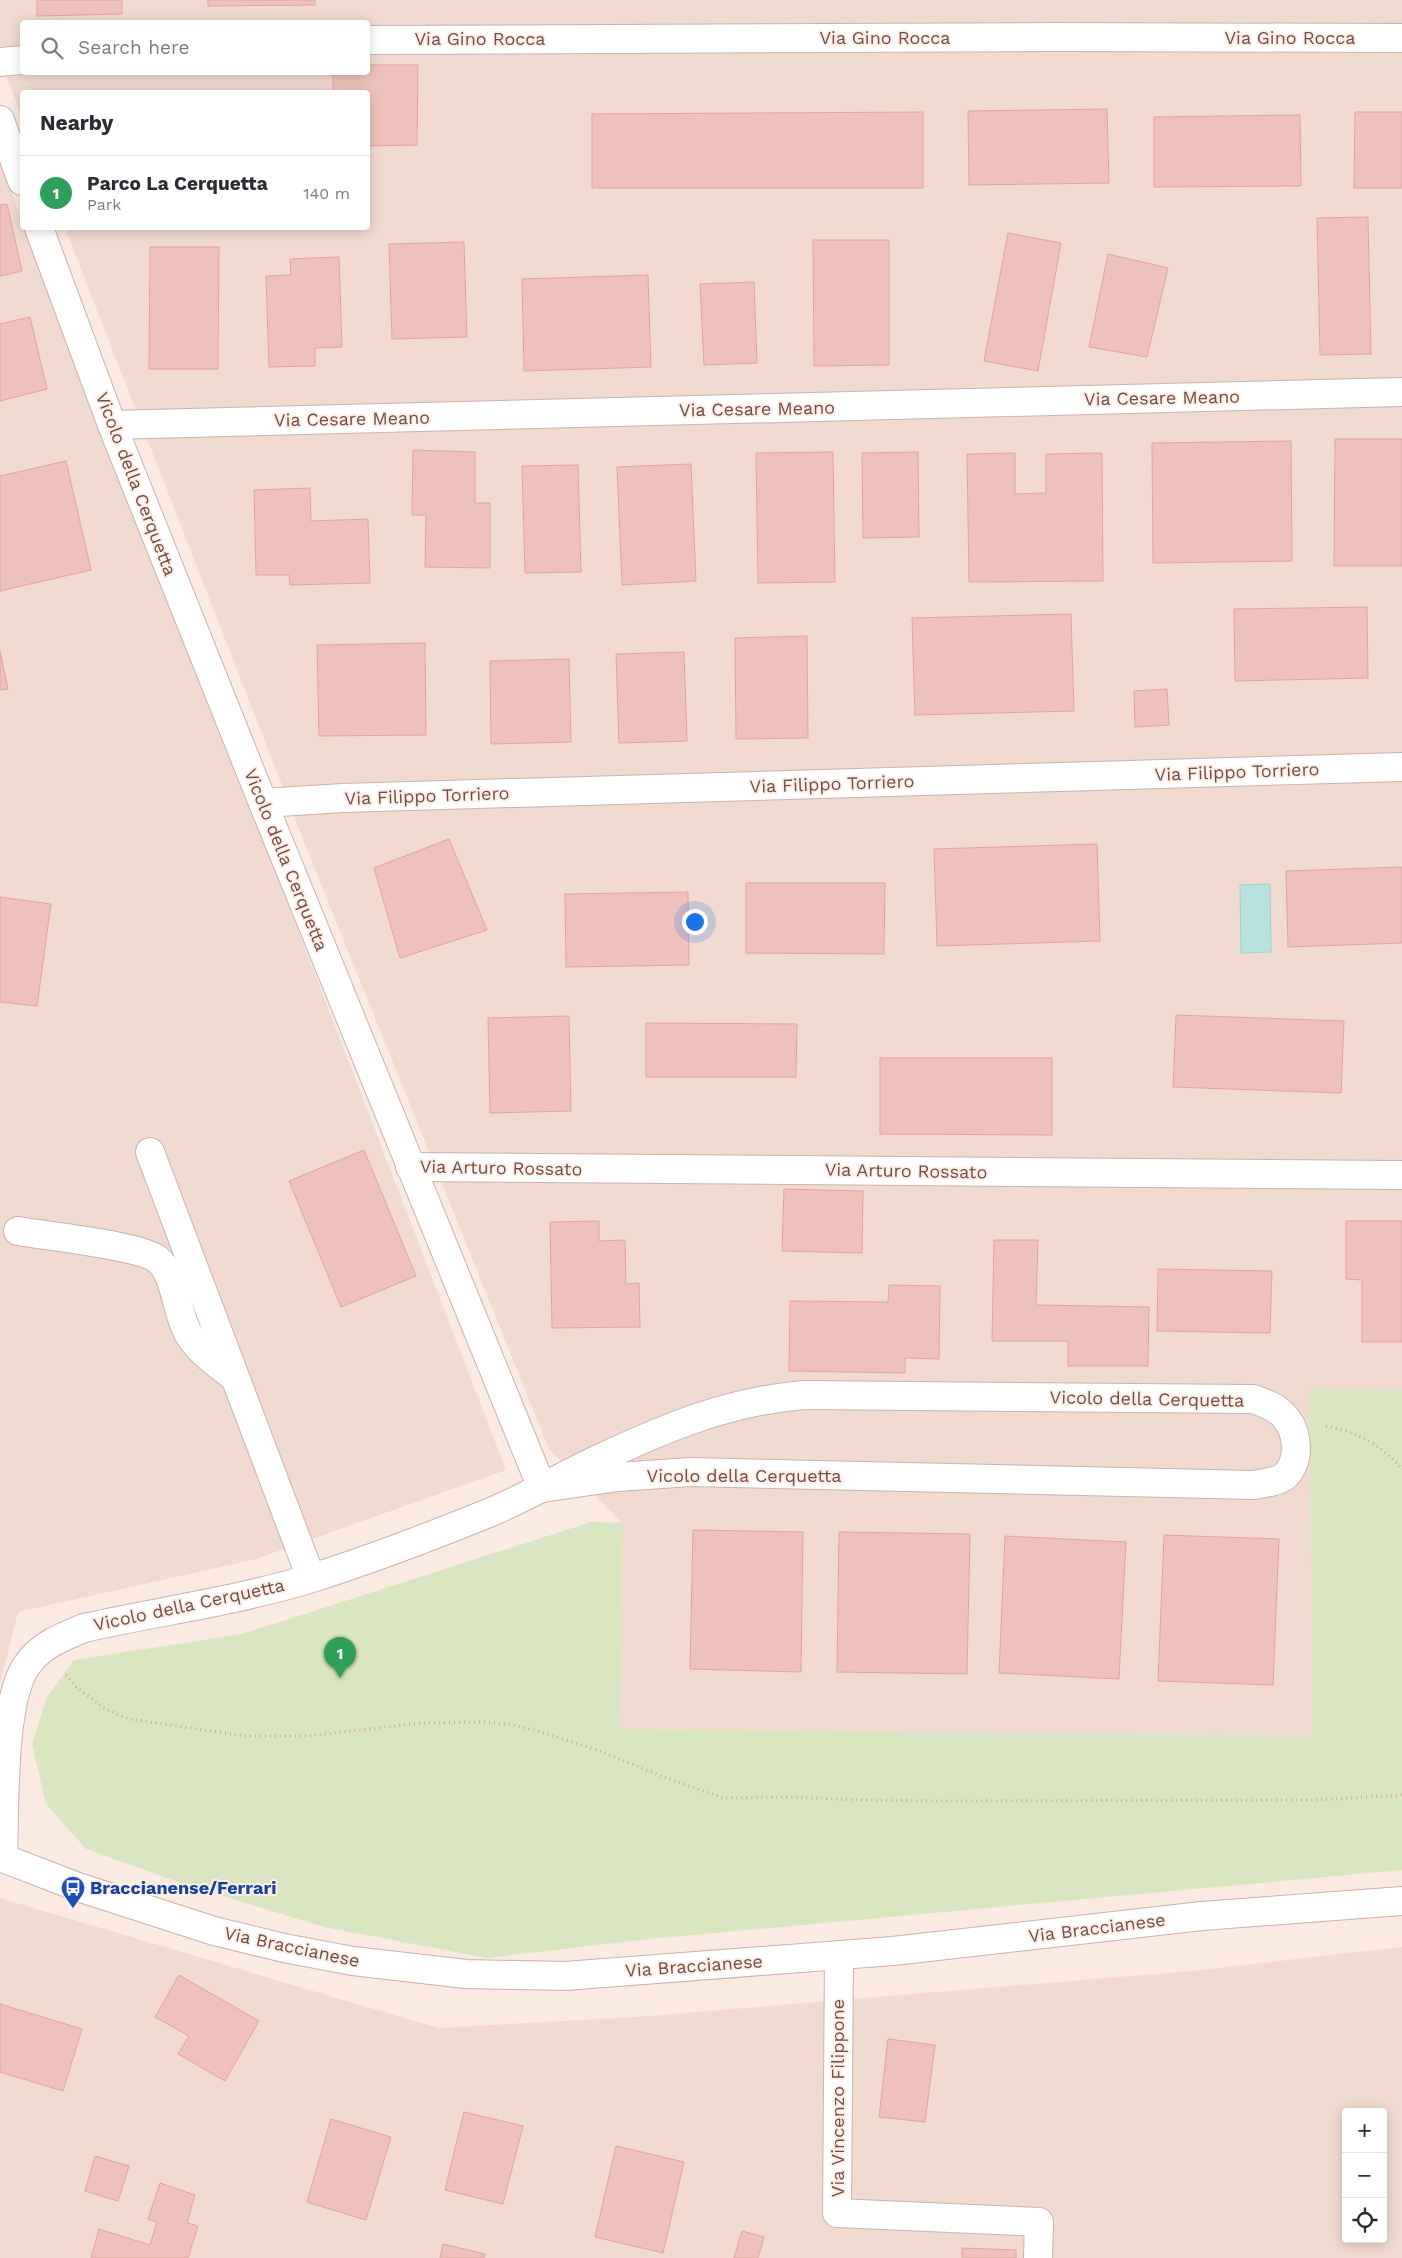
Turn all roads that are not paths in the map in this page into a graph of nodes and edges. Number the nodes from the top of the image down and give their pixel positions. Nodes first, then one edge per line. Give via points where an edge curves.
1 (1402, 38) edge
2 (370, 40) edge
3 (20, 60) edge
4 (0, 62) edge
5 (0, 120) edge
6 (20, 175) edge
7 (41, 230) edge
8 (1402, 392) edge
9 (112, 425) junction
10 (1402, 767) edge
11 (263, 803) junction
12 (150, 1152) dead end
13 (410, 1167) junction
14 (1402, 1176) edge
15 (18, 1231) dead end
16 (236, 1379) junction
17 (542, 1488) junction
18 (311, 1578) junction
19 (1, 1858) edge
20 (1402, 1901) edge
21 (839, 1955) junction
22 (1038, 2258) edge

1 - 2 street, Via Gino Rocca
3 - 4 street
5 - 6 street
7 - 9 street, Vicolo della Cerquetta
8 - 9 street, Via Cesare Meano
9 - 11 street, Vicolo della Cerquetta
10 - 11 street, Via Filippo Torriero
11 - 13 street, Vicolo della Cerquetta
12 - 16 street
13 - 14 street, Via Arturo Rossato
13 - 17 street, Vicolo della Cerquetta
15 - 16 street via 131,1249 157,1259 168,1274 188,1333 199,1348
16 - 18 street
17 - 17 street, Vicolo della Cerquetta via 683,1472 1254,1485 1285,1476 1291,1468 1296,1449 1292,1427 1283,1415 1269,1404 1253,1400 804,1395 754,1401 692,1419 600,1458
17 - 18 street, Vicolo della Cerquetta via 491,1512
18 - 19 street, Vicolo della Cerquetta via 84,1628 45,1647 26,1667 12,1703
19 - 21 street, Via Braccianese via 214,1931 353,1961 419,1969 466,1974 564,1976
20 - 21 street, Via Braccianese via 1202,1916 893,1952
21 - 22 street, Via Vincenzo Filippone via 837,2213 1039,2222

